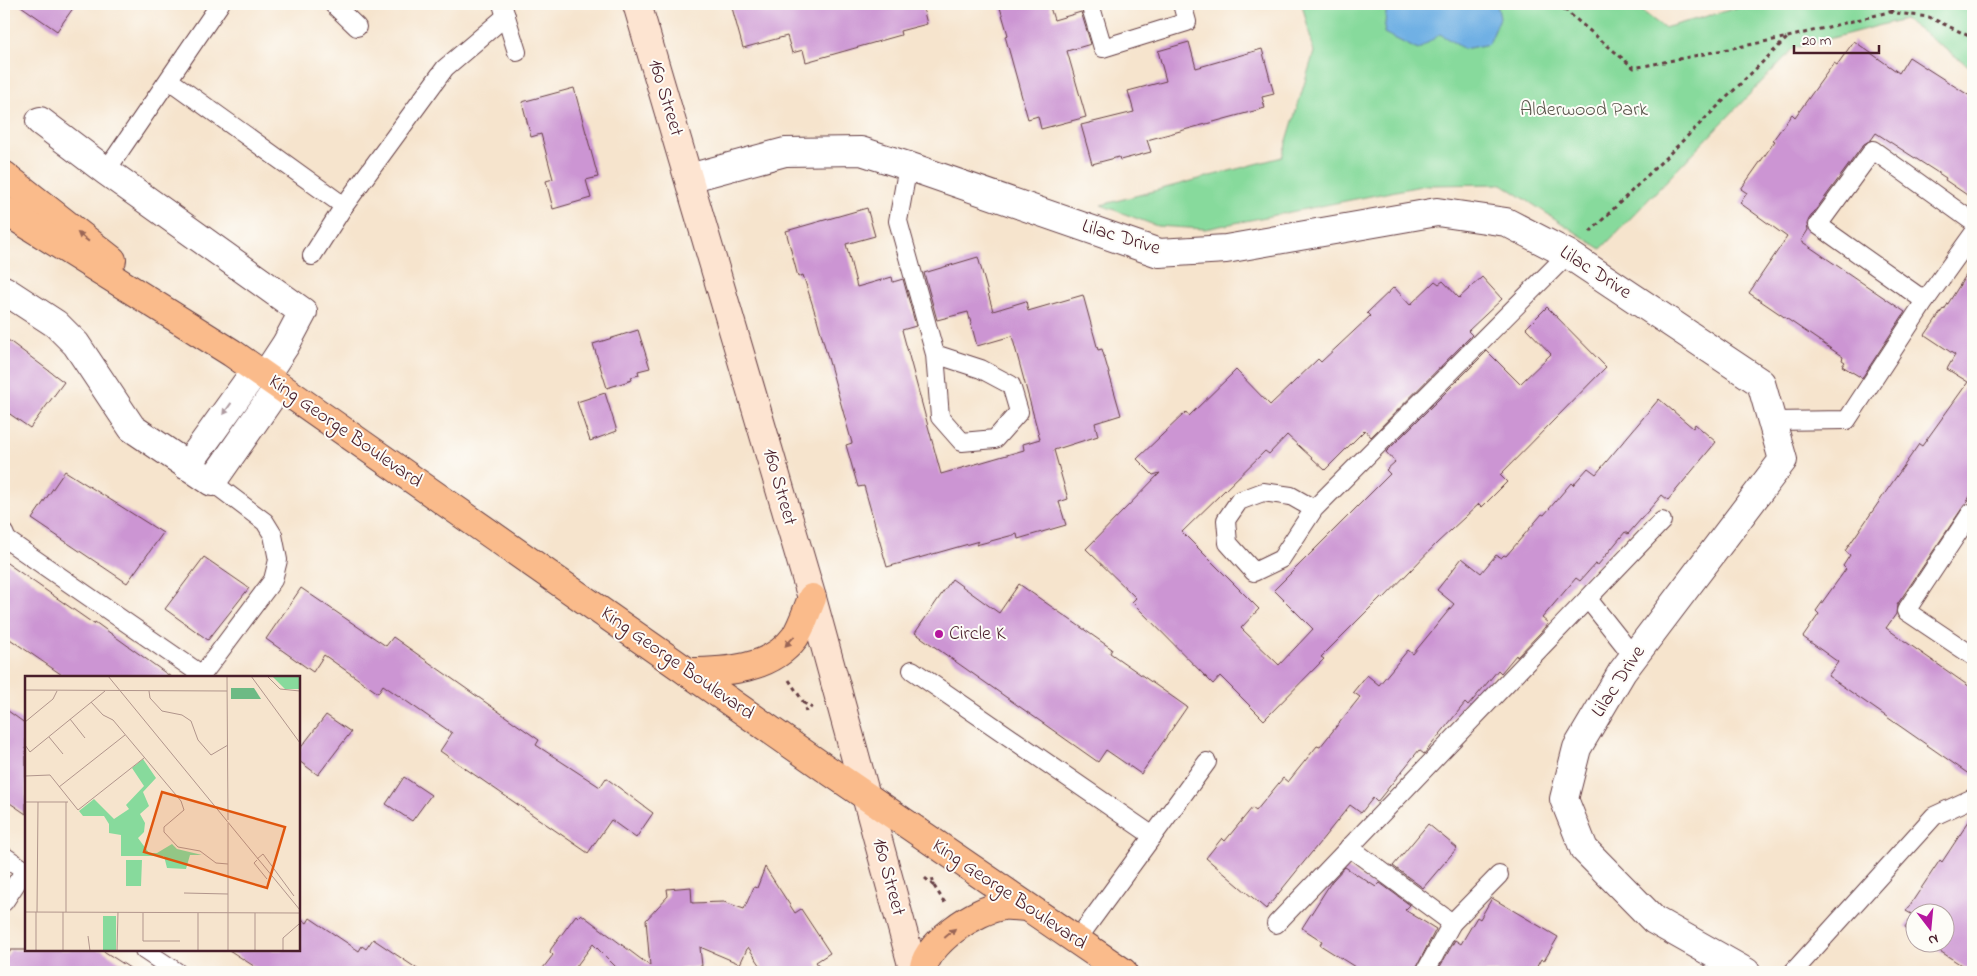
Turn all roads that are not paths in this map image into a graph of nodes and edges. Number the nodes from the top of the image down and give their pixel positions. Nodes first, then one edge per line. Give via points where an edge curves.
1 (220, 4) edge
2 (333, 4) edge
3 (637, 4) edge
4 (1090, 4) edge
5 (1182, 4) edge
6 (504, 10) edge
7 (357, 27) dead end
8 (517, 52) dead end
9 (168, 80) junction
10 (40, 121) dead end
11 (908, 166) junction
12 (106, 171) junction
13 (4, 175) edge
14 (689, 178) junction
15 (344, 206) junction
16 (4, 210) edge
17 (1973, 222) edge
18 (1973, 234) edge
19 (1568, 254) junction
20 (312, 256) dead end
21 (4, 290) edge
22 (1925, 301) junction
23 (232, 353) junction
24 (935, 354) junction
25 (267, 377) junction
26 (1772, 421) junction
27 (187, 466) junction
28 (212, 482) junction
29 (1314, 509) junction
30 (1973, 514) edge
31 (1662, 521) dead end
32 (4, 533) edge
33 (812, 598) junction
34 (1588, 599) junction
35 (1633, 656) junction
36 (1973, 656) edge
37 (912, 670) dead end
38 (688, 672) junction
39 (1207, 762) dead end
40 (866, 796) junction
41 (1973, 798) edge
42 (1153, 836) junction
43 (1349, 847) junction
44 (4, 856) edge
45 (25, 869) edge
46 (25, 871) edge
47 (1499, 875) dead end
48 (4, 902) edge
49 (1026, 907) junction
50 (1452, 923) junction
51 (1276, 924) dead end
52 (1076, 941) junction
53 (146, 951) edge
54 (177, 972) edge
55 (914, 972) edge
56 (923, 972) edge
57 (1123, 972) edge
58 (1425, 972) edge
59 (1746, 972) edge
60 (1793, 972) edge

1 - 9 lane
2 - 7 lane
3 - 14 main road, 160 Street
4 - 5 lane via 1103,48 1188,22
6 - 8 lane
6 - 15 lane via 444,68
9 - 12 lane
9 - 15 lane
10 - 12 street
11 - 14 street, Lilac Drive via 861,151 785,152
11 - 19 street, Lilac Drive via 1158,254 1226,249 1437,212 1506,222
11 - 24 lane via 898,221
12 - 25 street via 303,312
23 -> 13 main road, King George Boulevard
14 - 33 main road, 160 Street
15 - 20 lane
16 - 23 main road, King George Boulevard
17 - 22 lane via 1873,150 1818,225
18 - 22 lane
19 - 26 street, Lilac Drive via 1761,383
19 - 29 lane
21 - 27 street via 56,324 76,344 132,428
22 - 26 lane via 1847,420
23 - 25 main road, King George Boulevard
24 - 24 lane via 981,369 1011,385 1018,412 995,439 962,442 940,417
25 -> 27 street
25 - 28 street
25 - 38 main road, King George Boulevard
26 - 35 street, Lilac Drive via 1783,460
27 - 28 street
28 - 32 lane via 264,522 273,535 278,560 273,580 202,675 7,540
29 - 29 lane via 1291,496 1263,492 1239,501 1226,520 1228,543 1254,572 1281,559
30 - 36 lane via 1906,611
31 - 34 lane
33 -> 38 main road via 795,637 773,658 740,669
33 - 40 main road, 160 Street
34 - 35 lane
34 - 43 lane
35 - 59 street, Lilac Drive via 1577,748 1564,799 1584,849 1654,920
37 - 42 lane
38 - 40 main road, King George Boulevard
39 - 42 lane
40 - 49 main road, King George Boulevard
40 - 55 main road, 160 Street
41 - 60 lane via 1934,816
42 - 52 lane
43 - 50 lane
43 - 51 lane
44 - 45 lane
46 - 48 lane
47 - 50 lane
49 - 52 main road, King George Boulevard
56 -> 49 main road via 935,946 958,926 978,914 1002,906
50 - 58 lane
52 - 57 main road, King George Boulevard
53 - 54 lane

